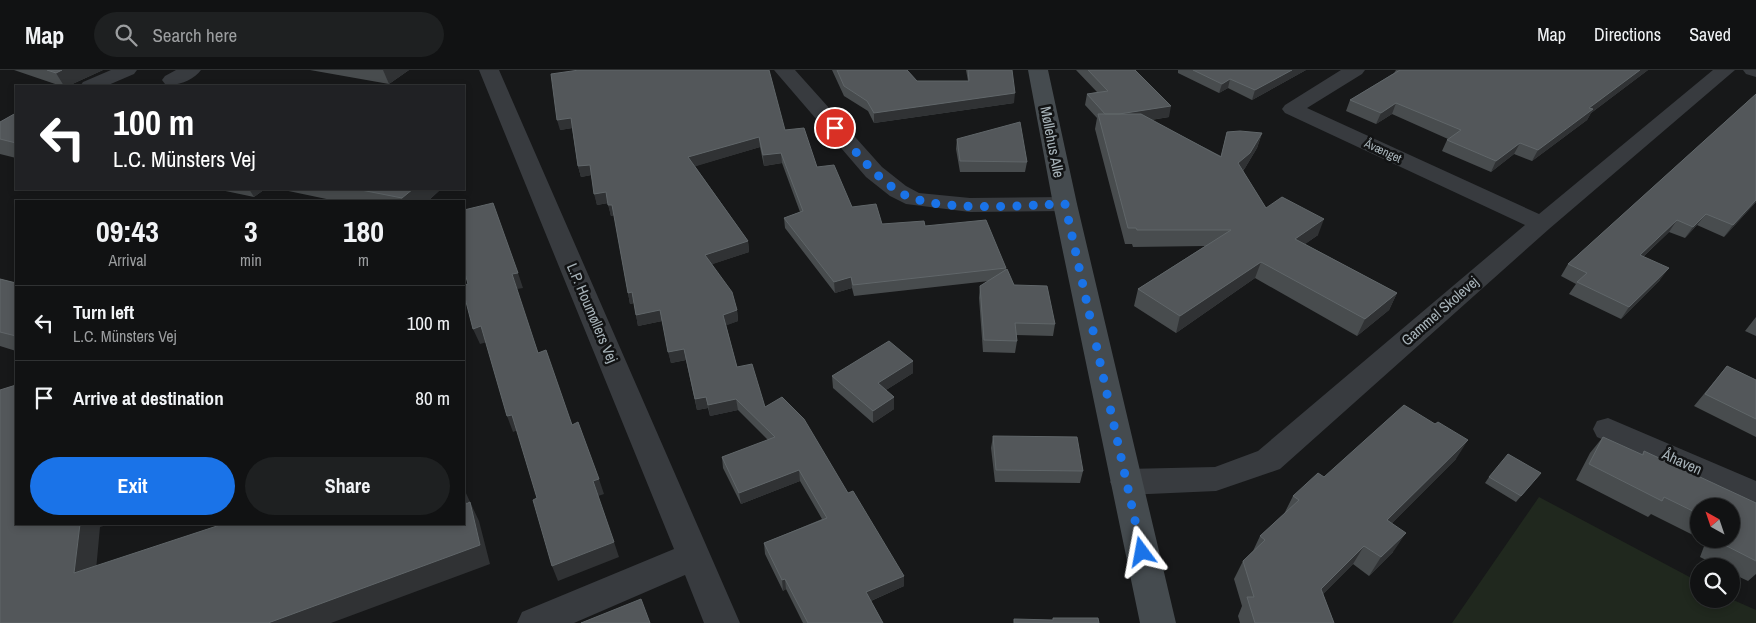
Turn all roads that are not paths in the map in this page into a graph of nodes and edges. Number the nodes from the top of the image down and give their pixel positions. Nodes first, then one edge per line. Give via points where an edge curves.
1 (127, 70) edge
2 (191, 70) edge
3 (489, 70) edge
4 (784, 70) edge
5 (1038, 70) edge
6 (1355, 70) edge
7 (1725, 70) edge
8 (172, 80) dead end
9 (92, 85) edge
10 (1065, 204) junction
11 (1541, 224) junction
12 (1608, 428) dead end
13 (1126, 482) junction
14 (1756, 495) edge
15 (694, 556) junction
16 (535, 623) edge
17 (722, 623) edge
18 (1158, 623) edge

1 - 9 street
2 - 8 street
3 - 15 street, L.P. Houmøllers Vej
4 - 10 street via 874,172 898,192 914,200 970,205
5 - 10 street, Møllehus Alle
6 - 11 street, Åvænget via 1292,109
7 - 11 street, Gammel Skolevej
10 - 13 street, Møllehus Alle
11 - 13 street, Gammel Skolevej via 1269,460 1216,479
12 - 14 street, Åhaven
13 - 18 street, Møllehus Alle
15 - 16 street
15 - 17 street, L.P. Houmøllers Vej

